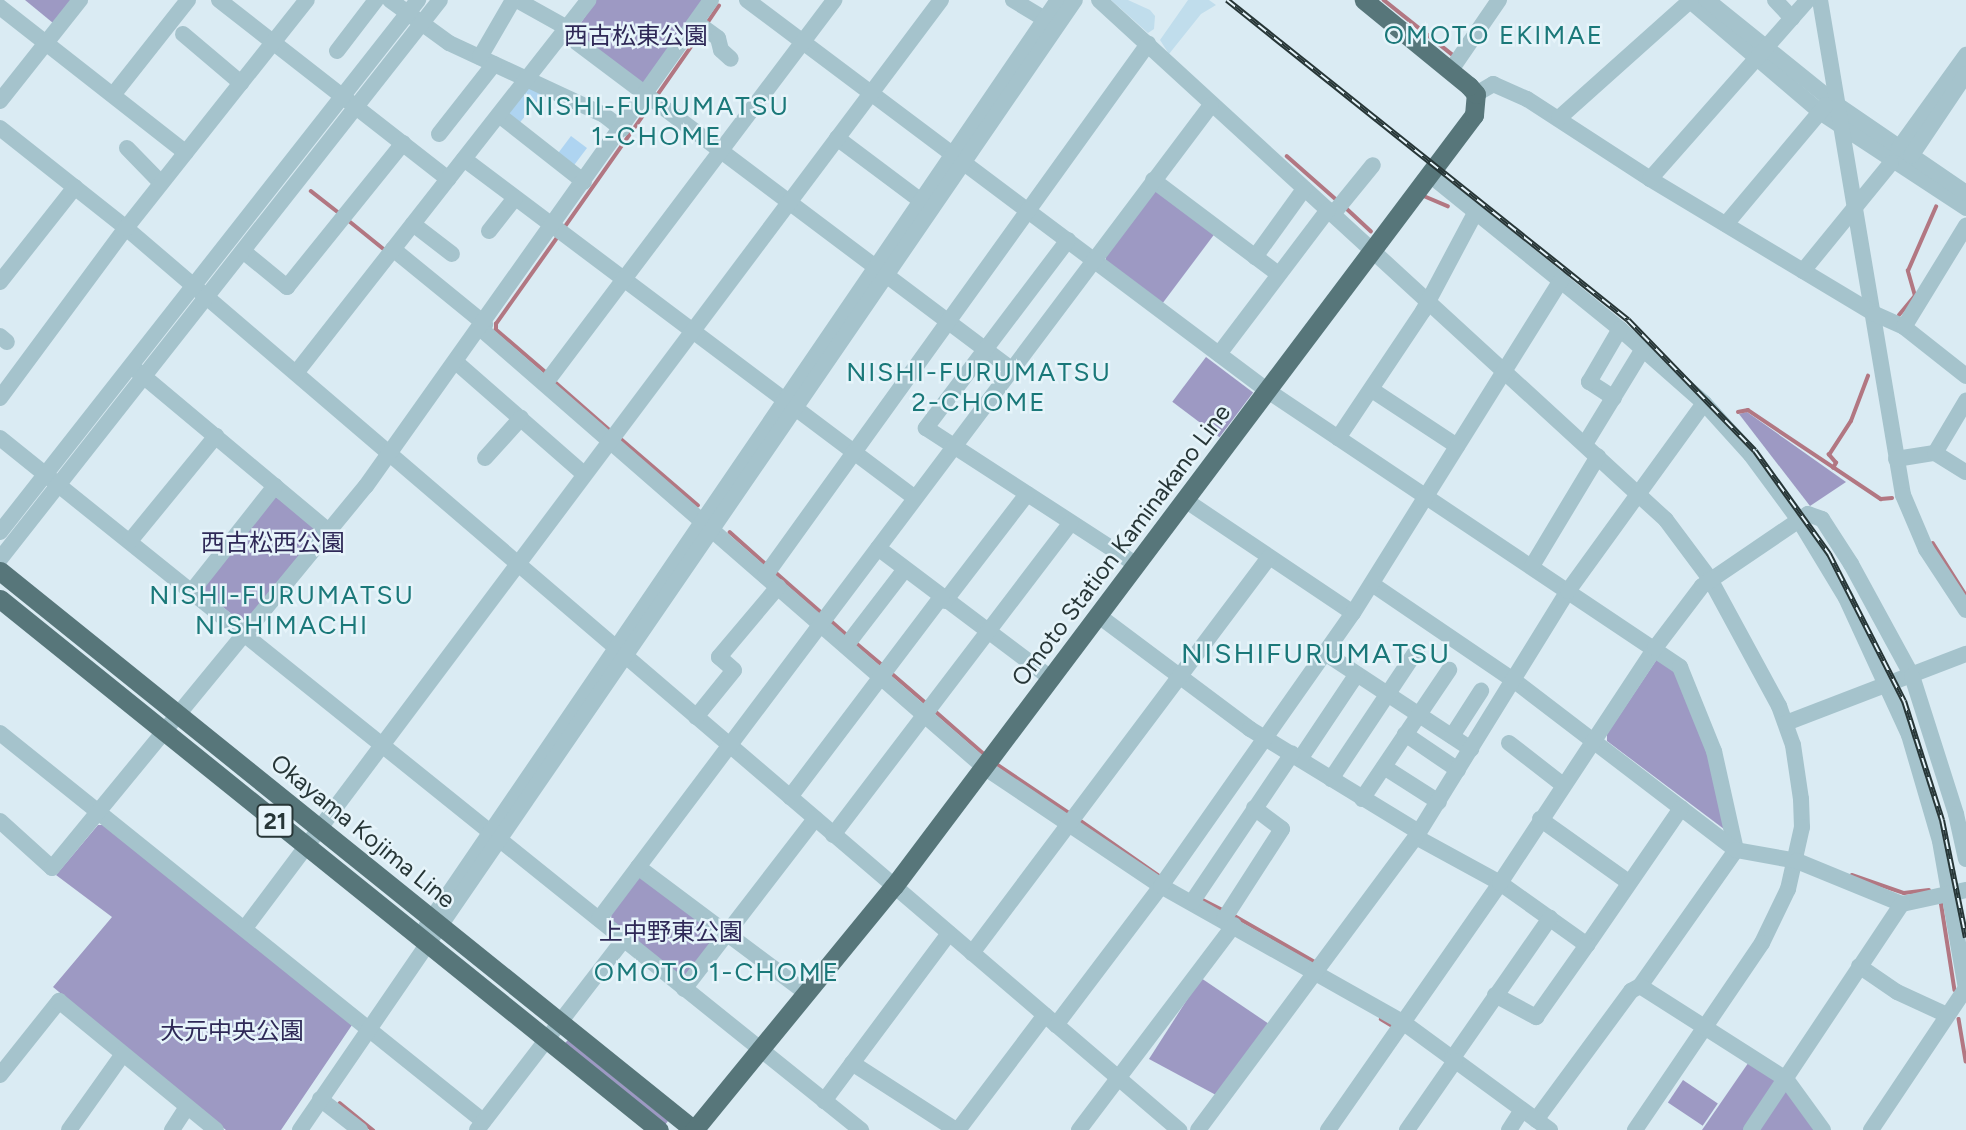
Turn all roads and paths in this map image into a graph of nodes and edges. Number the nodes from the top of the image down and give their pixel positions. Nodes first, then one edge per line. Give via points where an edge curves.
1 (80, 0) edge
2 (188, 0) edge
3 (219, 0) edge
4 (307, 0) edge
5 (376, 0) edge
6 (390, 0) edge
7 (440, 0) edge
8 (515, 0) edge
9 (588, 0) edge
10 (711, 0) edge
11 (747, 0) edge
12 (834, 0) edge
13 (941, 0) edge
14 (1013, 0) edge
15 (1058, 0) edge
16 (1075, 0) edge
17 (1099, 0) edge
18 (1364, 0) edge
19 (1499, 0) edge
20 (1690, 0) edge
21 (1707, 0) edge
22 (1775, 0) edge
23 (1808, 0) edge
24 (1820, 0) edge
25 (413, 6) edge
26 (0, 7) edge
27 (1792, 18) junction
28 (1046, 20) junction
29 (422, 23) junction
30 (701, 26) junction
31 (565, 30) junction
32 (183, 34) dead end
33 (802, 42) junction
34 (46, 43) junction
35 (274, 43) junction
36 (1149, 44) junction
37 (337, 51) dead end
38 (1761, 54) junction
39 (1966, 55) edge
40 (731, 59) dead end
41 (487, 60) junction
42 (1456, 63) junction
43 (1966, 74) edge
44 (527, 78) junction
45 (242, 83) junction
46 (871, 93) junction
47 (1476, 94) junction
48 (113, 95) junction
49 (342, 96) junction
50 (651, 98) junction
51 (0, 100) edge
52 (1211, 105) junction
53 (356, 106) junction
54 (1830, 106) junction
55 (499, 115) junction
56 (1559, 118) junction
57 (0, 128) edge
58 (622, 128) junction
59 (1842, 128) junction
60 (439, 134) dead end
61 (837, 138) junction
62 (403, 143) junction
63 (127, 148) dead end
64 (721, 151) junction
65 (186, 153) junction
66 (1901, 156) junction
67 (464, 159) junction
68 (958, 159) junction
69 (1373, 165) dead end
70 (1430, 175) junction
71 (448, 179) junction
72 (1650, 179) junction
73 (1153, 180) junction
74 (584, 182) junction
75 (161, 183) junction
76 (75, 187) junction
77 (1304, 188) junction
78 (1966, 193) edge
79 (515, 198) junction
80 (920, 201) junction
81 (788, 202) junction
82 (1336, 208) junction
83 (1966, 208) edge
84 (1857, 209) junction
85 (1028, 210) junction
86 (1475, 213) junction
87 (413, 224) junction
88 (1726, 224) junction
89 (1966, 226) edge
90 (126, 228) junction
91 (558, 230) junction
92 (489, 231) dead end
93 (1068, 240) junction
94 (393, 249) junction
95 (1373, 250) junction
96 (243, 251) junction
97 (452, 254) dead end
98 (1255, 257) junction
99 (1094, 259) junction
100 (1803, 271) junction
101 (880, 273) junction
102 (1278, 274) junction
103 (1560, 279) junction
104 (625, 280) junction
105 (0, 282) edge
106 (200, 291) junction
107 (1427, 301) junction
108 (1875, 314) junction
109 (948, 323) junction
110 (483, 327) junction
111 (1904, 327) junction
112 (1620, 329) junction
113 (692, 331) junction
114 (1643, 349) junction
115 (985, 350) junction
116 (1219, 354) junction
117 (457, 363) junction
118 (1011, 369) junction
119 (138, 371) junction
120 (1505, 371) junction
121 (296, 373) junction
122 (1966, 376) edge
123 (549, 379) junction
124 (1371, 390) junction
125 (1268, 391) junction
126 (0, 398) edge
127 (1614, 398) junction
128 (782, 401) junction
129 (1704, 403) junction
130 (1961, 409) edge
131 (796, 411) junction
132 (521, 418) junction
133 (613, 435) junction
134 (216, 436) junction
135 (0, 438) edge
136 (1338, 438) junction
137 (1585, 444) junction
138 (1457, 446) junction
139 (954, 447) junction
140 (854, 453) junction
141 (1935, 453) junction
142 (390, 454) junction
143 (1598, 456) junction
144 (485, 458) dead end
145 (1896, 459) junction
146 (1966, 472) edge
147 (584, 474) junction
148 (52, 479) junction
149 (275, 486) junction
150 (1638, 492) junction
151 (1027, 494) junction
152 (1426, 497) junction
153 (915, 498) junction
154 (1185, 500) junction
155 (1799, 520) junction
156 (1071, 523) junction
157 (707, 525) junction
158 (0, 532) edge
159 (330, 532) junction
160 (130, 541) junction
161 (878, 548) junction
162 (1269, 557) junction
163 (0, 559) edge
164 (518, 564) junction
165 (1137, 565) junction
166 (1532, 566) junction
167 (905, 569) junction
168 (0, 571) edge
169 (768, 571) junction
170 (1710, 579) junction
171 (1372, 584) junction
172 (778, 587) junction
173 (192, 591) junction
174 (1568, 591) junction
175 (0, 599) edge
176 (943, 599) junction
177 (1966, 610) edge
178 (1353, 613) junction
179 (1099, 616) junction
180 (825, 619) junction
181 (991, 631) junction
182 (244, 634) junction
183 (850, 642) junction
184 (1655, 648) junction
185 (1417, 650) dead end
186 (620, 652) junction
187 (1325, 653) junction
188 (1966, 654) edge
189 (1449, 670) dead end
190 (885, 672) junction
191 (1357, 674) junction
192 (1181, 676) junction
193 (1912, 676) junction
194 (1052, 679) junction
195 (1516, 682) junction
196 (1889, 684) junction
197 (1481, 691) dead end
198 (1388, 694) junction
199 (930, 711) junction
200 (178, 714) junction
201 (1419, 714) junction
202 (696, 717) junction
203 (1786, 723) junction
204 (164, 731) junction
205 (0, 733) edge
206 (1405, 734) junction
207 (1263, 736) junction
208 (1451, 736) junction
209 (1592, 740) junction
210 (1509, 744) dead end
211 (383, 745) junction
212 (728, 745) junction
213 (1471, 749) junction
214 (1296, 756) junction
215 (984, 767) junction
216 (1384, 767) junction
217 (1458, 769) junction
218 (1331, 779) junction
219 (1563, 785) junction
220 (790, 797) junction
221 (1362, 799) junction
222 (1439, 802) junction
223 (1681, 807) junction
224 (1254, 808) junction
225 (99, 811) junction
226 (815, 819) junction
227 (1073, 819) junction
228 (1540, 819) junction
229 (0, 821) edge
230 (320, 829) junction
231 (1418, 834) junction
232 (833, 835) junction
233 (496, 837) junction
234 (307, 846) junction
235 (1735, 850) junction
236 (1966, 859) edge
237 (1797, 861) junction
238 (638, 867) junction
239 (1627, 881) junction
240 (1164, 882) junction
241 (1500, 883) junction
242 (894, 886) junction
243 (1958, 891) edge
244 (1194, 898) junction
245 (1902, 904) junction
246 (1228, 917) junction
247 (1550, 918) junction
248 (599, 919) junction
249 (438, 922) junction
250 (244, 928) junction
251 (949, 933) junction
252 (727, 936) junction
253 (624, 939) junction
254 (424, 942) junction
255 (1587, 944) junction
256 (972, 953) junction
257 (1859, 966) junction
258 (1316, 972) junction
259 (1640, 986) junction
260 (1966, 988) edge
261 (684, 989) junction
262 (808, 994) junction
263 (1495, 995) junction
264 (1947, 1015) junction
265 (1050, 1020) junction
266 (560, 1023) junction
267 (1707, 1025) junction
268 (1401, 1027) junction
269 (368, 1028) junction
270 (547, 1040) junction
271 (761, 1050) junction
272 (123, 1054) junction
273 (852, 1063) junction
274 (1452, 1063) junction
275 (0, 1075) edge
276 (1118, 1078) junction
277 (1786, 1079) junction
278 (320, 1099) junction
279 (824, 1101) junction
280 (187, 1107) junction
281 (1521, 1118) edge
282 (480, 1125) edge
283 (69, 1130) edge
284 (172, 1130) edge
285 (216, 1130) edge
286 (300, 1130) edge
287 (360, 1130) edge
288 (659, 1130) edge
289 (694, 1130) edge
290 (861, 1130) edge
291 (957, 1130) edge
292 (1079, 1130) edge
293 (1179, 1130) edge
294 (1198, 1130) edge
295 (1328, 1130) edge
296 (1408, 1130) edge
297 (1550, 1130) edge
298 (1635, 1130) edge
299 (1751, 1130) edge
300 (1823, 1130) edge
301 (1871, 1130) edge

1 - 34 street
2 - 48 street
3 - 35 street
4 - 35 street
5 - 37 street
6 - 25 street
7 - 29 street
8 - 31 street
8 - 41 street
9 - 31 street
10 - 30 street
11 - 33 street
12 - 33 street
13 - 46 street
14 - 28 street
15 - 28 street
16 - 68 street
17 - 36 street
18 - 42 main road
19 - 42 street
20 - 38 street
20 - 56 street
21 - 38 street
22 - 27 street
23 - 27 street
24 - 54 street
25 - 29 street
25 - 49 street
26 - 34 street
27 - 38 street
28 - 68 street
29 - 41 street
29 - 53 street
30 - 40 street
30 - 50 street
31 - 44 street
31 - 50 street
32 - 45 street
33 - 46 street
33 - 64 street
34 - 48 street
34 - 51 street
35 - 45 street
35 - 49 street
36 - 52 street
36 - 85 street
38 - 54 street
38 - 72 street
39 - 66 street
41 - 44 street
41 - 60 street
42 - 47 main road
43 - 66 street
44 - 55 street
44 - 58 street
45 - 65 street
46 - 61 street
46 - 68 street
47 - 56 street via 1493,84 1504,87
47 - 70 main road, Omoto Station Kaminakano Line via 1474,115
48 - 65 street
49 - 53 street
49 - 106 street
50 - 58 street
50 - 64 street
52 - 73 street
52 - 77 street
53 - 62 street
53 - 96 street
54 - 59 street
54 - 66 street
54 - 88 street
55 - 67 street
55 - 74 street
56 - 72 street
57 - 76 street
58 - 74 street
59 - 66 street
59 - 84 street
61 - 80 street
61 - 81 street
62 - 71 street
62 - 96 street via 287,287
63 - 75 street
64 - 81 street
64 - 104 street
65 - 75 street
66 - 78 street
66 - 83 street
66 - 84 street
67 - 71 street
67 - 79 street
68 - 80 street
68 - 85 street
68 - 101 street
69 - 82 street
70 - 86 street
70 - 95 main road, Omoto Station Kaminakano Line
71 - 87 street
72 - 88 street
73 - 98 street
73 - 99 street
74 - 91 street
75 - 90 street
76 - 90 street
76 - 105 street
77 - 82 street
77 - 98 street
79 - 91 street
79 - 92 street
80 - 101 street
81 - 101 street
81 - 113 street
82 - 95 street
82 - 102 street
84 - 100 street
84 - 108 street
85 - 93 street
85 - 109 street
86 - 103 street
86 - 107 street
87 - 94 street
87 - 97 street
88 - 100 street
89 - 111 street
90 - 106 street
90 - 126 street
91 - 104 street
91 - 110 street
93 - 99 street
93 - 115 street
94 - 110 street
94 - 121 street
95 - 107 street
95 - 125 main road, Omoto Station Kaminakano Line
96 - 106 street
98 - 102 street
99 - 116 street
99 - 118 street
100 - 108 street
101 - 109 street
101 - 128 street
101 - 131 street
102 - 116 street
103 - 112 street
103 - 120 street
104 - 113 street
104 - 123 street
106 - 119 street
106 - 121 street
107 - 120 street
107 - 124 street
108 - 111 street
108 - 145 street
109 - 115 street
109 - 140 street
110 - 117 street
110 - 123 street
111 - 122 street
112 - 114 street
112 - 127 street via 1589,382
113 - 128 street
113 - 133 street
114 - 127 street
114 - 129 street
115 - 118 street
115 - 139 street via 926,428
116 - 125 street
117 - 132 street
117 - 142 street
118 - 139 street
119 - 134 street
119 - 148 street
120 - 137 street
120 - 138 street
121 - 142 street
123 - 133 street
124 - 136 street
124 - 138 street
125 - 136 street
125 - 154 main road, Omoto Station Kaminakano Line
127 - 137 street
128 - 131 street
128 - 157 street
129 - 150 street
129 - 155 street via 1751,455
130 - 141 street
131 - 140 street
131 - 157 street
132 - 144 street
132 - 147 street
133 - 147 street
133 - 157 street
134 - 149 street
134 - 160 street
135 - 148 street
136 - 152 street
137 - 143 street
138 - 152 street
139 - 151 street
139 - 153 street
140 - 153 street
140 - 169 street
141 - 145 street
141 - 146 street
142 - 159 street
142 - 164 street
143 - 150 street
143 - 166 street
145 - 177 street via 1915,528
147 - 164 street
148 - 158 street
148 - 160 street
148 - 163 street
149 - 159 street
149 - 173 street
150 - 170 street via 1666,520
150 - 174 street
151 - 156 street
151 - 176 street
152 - 166 street
152 - 171 street
153 - 161 street
154 - 162 street
154 - 165 main road, Omoto Station Kaminakano Line
155 - 170 street
155 - 193 street via 1808,514 1822,519
155 - 196 street via 1846,598
156 - 165 street
156 - 181 street
157 - 169 street
157 - 186 street
159 - 182 street
160 - 173 street
161 - 167 street
161 - 180 street
162 - 178 street
162 - 192 street
164 - 186 street
164 - 211 street
165 - 179 main road, Omoto Station Kaminakano Line
166 - 174 street
167 - 176 street
167 - 183 street
168 - 200 main road, Okayama Kojima Line / 21
169 - 172 street
170 - 184 street
170 - 203 street
171 - 178 street
171 - 195 street
172 - 180 street
172 - 202 street via 719,657 734,670
173 - 182 street
174 - 184 street
174 - 195 street
175 - 204 main road, Okayama Kojima Line / 21
176 - 181 street
176 - 190 street
178 - 187 street
179 - 192 street
179 - 194 main road, Omoto Station Kaminakano Line
180 - 183 street
180 - 212 street
181 - 194 street
181 - 199 street
182 - 200 street
182 - 211 street
183 - 190 street
184 - 209 street
184 - 235 street via 1680,667 1714,751
185 - 198 street
186 - 202 street
186 - 233 street
187 - 191 street
187 - 207 street
188 - 193 street
189 - 201 street
190 - 199 street
190 - 220 street
191 - 198 street
191 - 214 street
192 - 207 street
192 - 227 street
193 - 196 street
193 - 236 street
194 - 215 main road, Omoto Station Kaminakano Line
195 - 209 street
195 - 213 street
196 - 203 street
196 - 243 street
197 - 208 street
198 - 201 street
198 - 218 street
199 - 215 street
199 - 232 street
200 - 204 street
200 - 230 main road, Okayama Kojima Line / 21
201 - 206 street
201 - 208 street
202 - 212 street
203 - 237 street via 1801,799
204 - 225 street
204 - 234 main road, Okayama Kojima Line / 21
205 - 225 street
206 - 216 street
206 - 217 street
207 - 214 street
207 - 240 street
208 - 213 street
209 - 219 street
209 - 223 street
210 - 219 street
211 - 230 street
211 - 233 street
212 - 220 street
212 - 238 street
213 - 217 street
214 - 218 street
214 - 224 street
215 - 227 street
215 - 242 main road, Omoto Station Kaminakano Line
216 - 221 street
216 - 222 street
217 - 222 street
218 - 221 street
219 - 228 street
220 - 226 street
221 - 231 street
222 - 231 street
223 - 235 street
223 - 239 street
224 - 244 street
224 - 246 street via 1282,829
225 - 229 street via 55,863
225 - 250 street
226 - 232 street
226 - 252 street
227 - 240 street
227 - 256 street
228 - 239 street
228 - 241 street
230 - 234 street
230 - 249 main road, Okayama Kojima Line / 21
231 - 241 street
231 - 258 street
232 - 242 street
233 - 248 street
233 - 249 street
234 - 250 street
234 - 254 main road, Okayama Kojima Line / 21
235 - 237 street
235 - 259 street
237 - 245 street
237 - 267 street via 1777,918
238 - 248 street
238 - 252 street
239 - 255 street
240 - 244 street
240 - 265 street
241 - 247 street
241 - 268 street
242 - 251 street
242 - 262 main road, Omoto Station Kaminakano Line
243 - 245 street
243 - 260 street
244 - 246 street
245 - 257 street
246 - 258 street
246 - 276 street
247 - 255 street
247 - 263 street
248 - 253 street
249 - 254 street
249 - 266 main road, Okayama Kojima Line / 21
250 - 269 street
251 - 256 street
251 - 273 street
252 - 261 street
252 - 262 street
253 - 261 street
253 - 266 street
254 - 269 street
254 - 270 main road, Okayama Kojima Line / 21
255 - 263 street via 1536,1017
256 - 265 street
257 - 264 street via 1897,992
257 - 277 street
258 - 268 street
258 - 294 street
259 - 267 street
259 - 281 street
260 - 264 street
261 - 271 street
262 - 271 main road, Omoto Station Kaminakano Line
263 - 274 street
264 - 301 street
265 - 276 street
265 - 291 street
266 - 270 street
266 - 289 main road, Okayama Kojima Line / 21
267 - 277 street
267 - 298 street
268 - 274 street
268 - 295 street
269 - 278 street
269 - 282 street
270 - 282 street
270 - 288 main road, Okayama Kojima Line / 21
271 - 279 street
271 - 289 main road, Omoto Station Kaminakano Line
272 - 275 street via 59,1002
272 - 280 street
272 - 283 street
273 - 279 street
273 - 291 street
274 - 281 street
274 - 296 street
276 - 292 street
276 - 293 street
277 - 299 street
277 - 300 street
278 - 286 street
278 - 287 street
279 - 290 street
280 - 284 street
280 - 285 street
281 - 297 street

